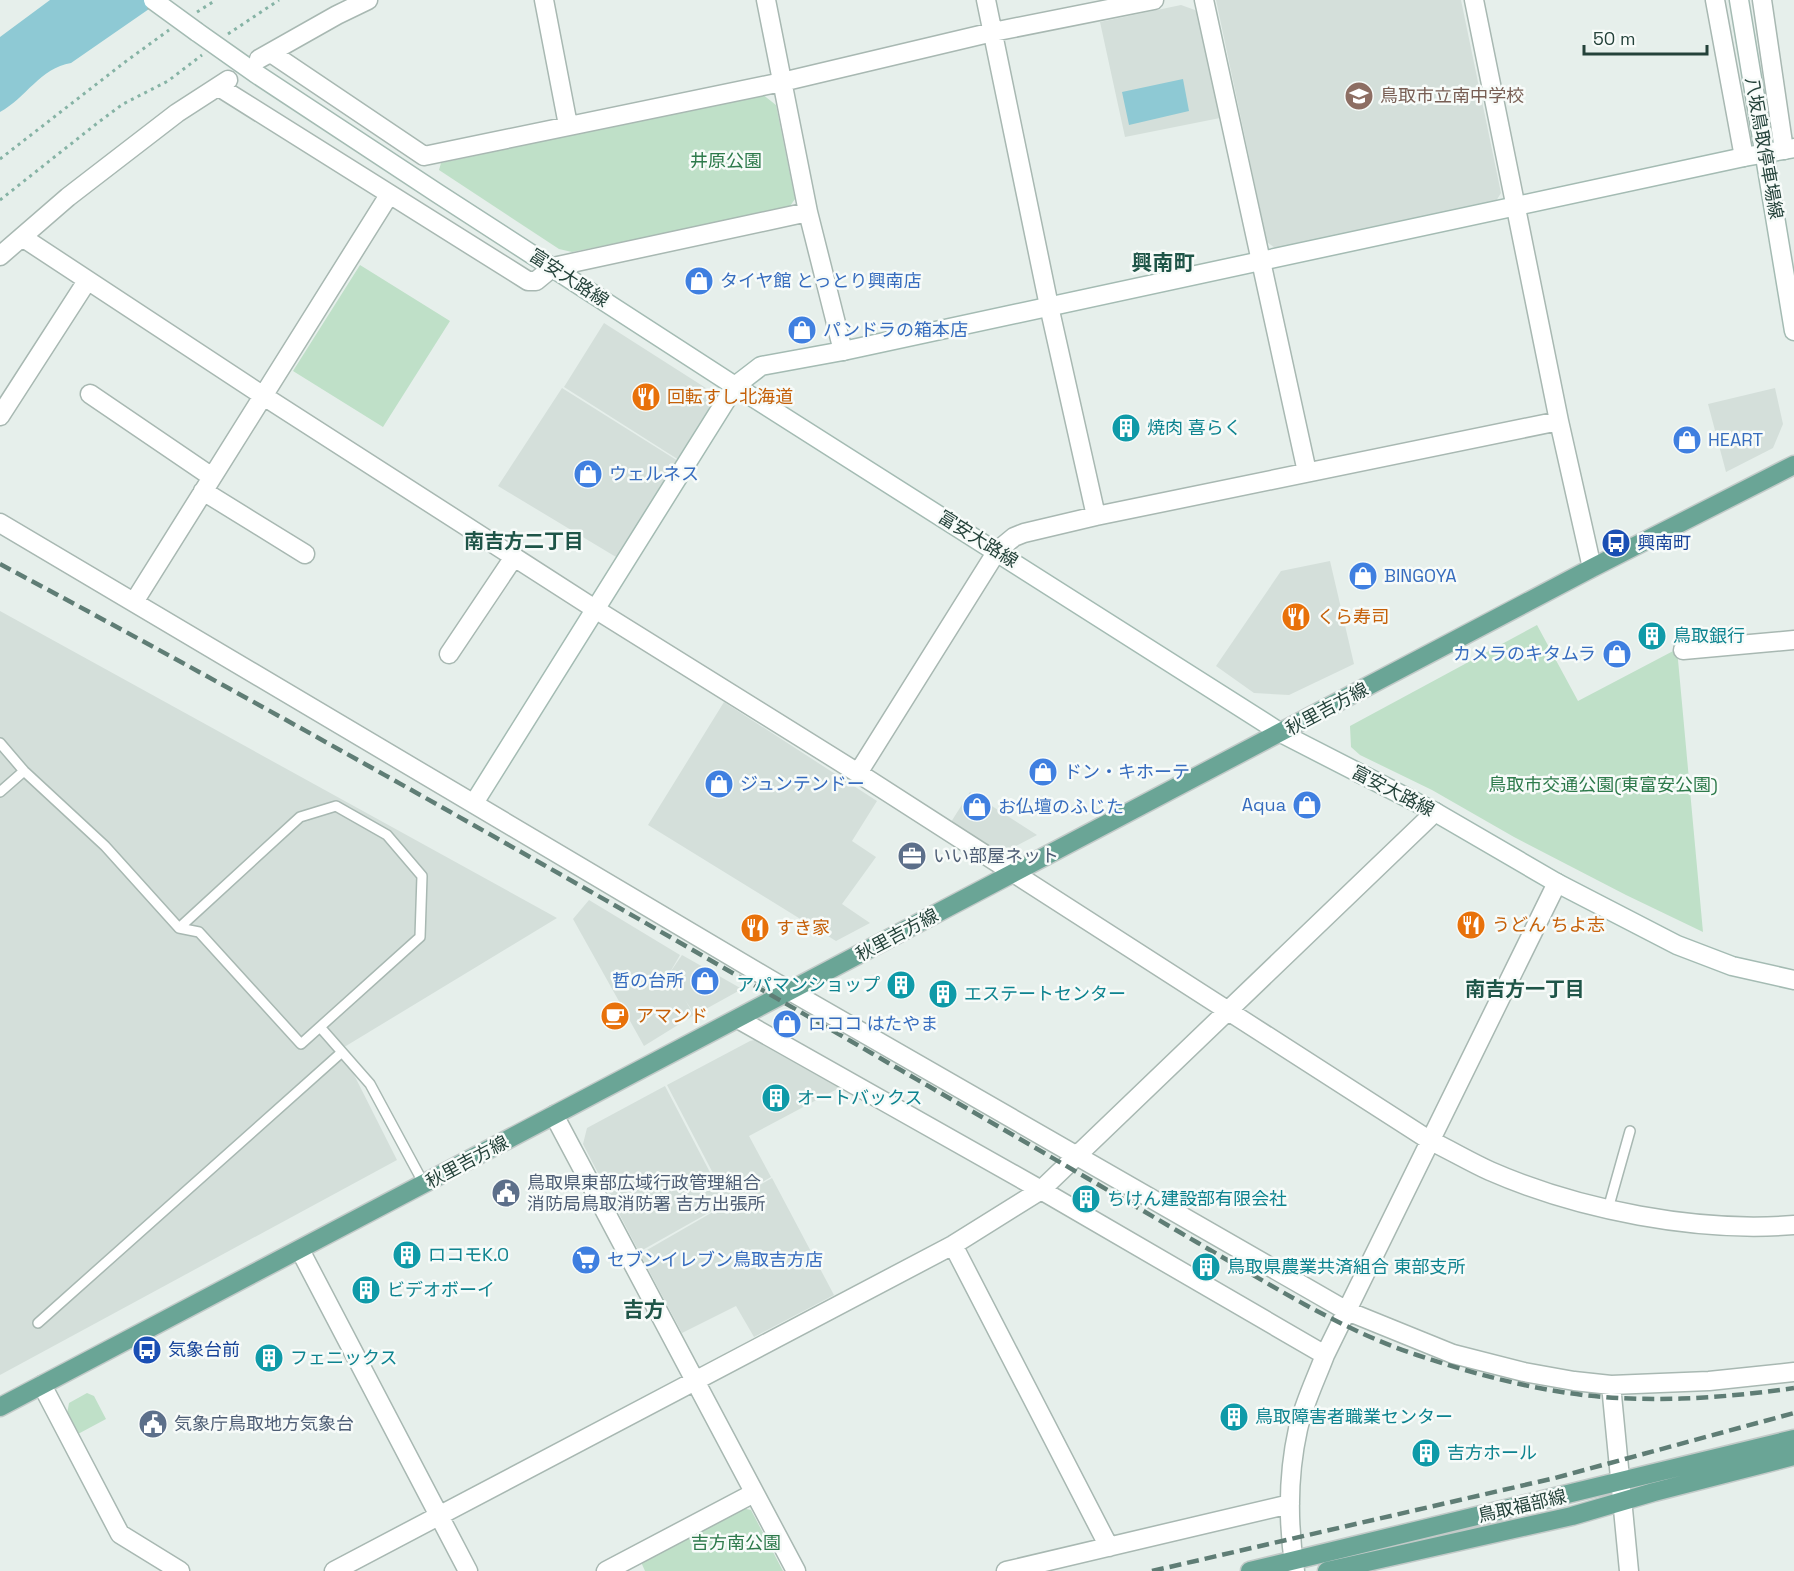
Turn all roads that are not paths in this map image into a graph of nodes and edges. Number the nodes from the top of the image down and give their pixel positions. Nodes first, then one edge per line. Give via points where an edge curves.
1 (153, 0) edge
2 (368, 0) edge
3 (544, 0) edge
4 (766, 0) edge
5 (986, 0) edge
6 (1154, 0) edge
7 (1204, 0) edge
8 (1474, 0) edge
9 (1715, 0) edge
10 (1739, 0) edge
11 (1762, 0) edge
12 (993, 32) junction
13 (782, 82) junction
14 (568, 125) junction
15 (1789, 149) edge
16 (1764, 153) junction
17 (1744, 157) junction
18 (389, 195) junction
19 (1516, 206) junction
20 (808, 212) junction
21 (22, 237) junction
22 (0, 256) edge
23 (1260, 261) junction
24 (553, 267) junction
25 (87, 281) junction
26 (1049, 306) junction
27 (1794, 331) edge
28 (843, 351) junction
29 (735, 386) junction
30 (90, 394) dead end
31 (262, 395) junction
32 (0, 416) edge
33 (1559, 422) junction
34 (1794, 465) edge
35 (1306, 472) junction
36 (207, 484) junction
37 (1096, 516) junction
38 (0, 523) edge
39 (997, 551) junction
40 (305, 554) dead end
41 (514, 557) junction
42 (1592, 568) junction
43 (134, 602) junction
44 (595, 609) junction
45 (1794, 640) edge
46 (1683, 650) dead end
47 (450, 654) dead end
48 (1281, 733) junction
49 (0, 743) edge
50 (24, 771) junction
51 (858, 773) junction
52 (0, 792) edge
53 (474, 804) junction
54 (1435, 812) junction
55 (1014, 873) junction
56 (1557, 883) junction
57 (179, 928) junction
58 (1794, 980) edge
59 (790, 991) junction
60 (1228, 1011) junction
61 (738, 1019) junction
62 (320, 1027) junction
63 (342, 1052) junction
64 (554, 1115) junction
65 (1630, 1131) dead end
66 (1429, 1140) junction
67 (1077, 1154) junction
68 (424, 1184) junction
69 (1041, 1190) junction
70 (1608, 1209) junction
71 (1794, 1225) edge
72 (953, 1245) junction
73 (300, 1250) junction
74 (1347, 1311) junction
75 (38, 1323) dead end
76 (1325, 1355) junction
77 (1794, 1372) edge
78 (696, 1380) junction
79 (42, 1385) junction
80 (1611, 1385) junction
81 (0, 1407) edge
82 (1794, 1439) edge
83 (1794, 1456) edge
84 (1619, 1483) junction
85 (754, 1493) junction
86 (1621, 1502) junction
87 (1290, 1504) junction
88 (439, 1516) junction
89 (1109, 1547) junction
90 (1294, 1566) edge
91 (180, 1571) edge
92 (334, 1571) edge
93 (468, 1571) edge
94 (606, 1571) edge
95 (796, 1571) edge
96 (1005, 1571) edge
97 (1250, 1571) edge
98 (1327, 1571) edge
99 (1629, 1571) edge

1 - 24 street, 富安大路線, bridge via 408,174
2 - 14 street via 265,56 424,156
3 - 14 street
4 - 13 street
5 - 12 street
6 - 12 street
7 - 23 street
8 - 19 street
9 - 17 street
10 - 16 street, 八坂鳥取停車場線
11 - 15 street
12 - 13 street
12 - 26 street
13 - 14 street
13 - 20 street
15 - 16 street
16 - 17 street
16 - 27 street, 八坂鳥取停車場線
17 - 19 street
18 - 21 street via 224,83 168,120
18 - 24 street via 528,281 536,282
18 - 31 street
19 - 23 street
19 - 33 street
20 - 24 street
20 - 28 street
21 - 22 street
21 - 25 street
23 - 26 street
23 - 35 street
24 - 29 street, 富安大路線
25 - 31 street
25 - 32 street
26 - 28 street
26 - 37 street
28 - 29 street via 761,366
29 - 39 street, 富安大路線
29 - 44 street
30 - 36 street
31 - 36 street
31 - 41 street
33 - 35 street
33 - 42 street
34 - 42 main road, 秋里吉方線
35 - 37 street
36 - 40 street
36 - 43 street
37 - 39 street via 1024,533
38 - 43 street
39 - 48 street, 富安大路線
39 - 51 street
41 - 44 street
41 - 47 street
42 - 48 main road, 秋里吉方線
43 - 53 street
44 - 51 street
44 - 53 street
45 - 46 street
48 - 54 street, 富安大路線
48 - 55 main road, 秋里吉方線
49 - 50 lane
50 - 52 lane
50 - 57 lane via 105,846
51 - 55 street
53 - 59 street
54 - 56 street, 富安大路線
54 - 60 street
55 - 59 main road, 秋里吉方線
55 - 60 street
56 - 58 street, 富安大路線 via 1677,945 1732,966
56 - 66 street
57 - 62 lane via 199,932 301,1044
57 - 62 lane via 300,817 336,806 387,835 422,876 420,937
59 - 61 main road, 秋里吉方線
59 - 67 street
60 - 66 street
60 - 67 street
61 - 64 main road, 秋里吉方線
61 - 69 street
62 - 63 lane
63 - 68 lane via 370,1084
63 - 75 lane
64 - 68 main road, 秋里吉方線
64 - 78 street
65 - 70 lane
66 - 70 street via 1534,1188
66 - 74 street
67 - 69 street
67 - 74 street
68 - 73 main road, 秋里吉方線
69 - 72 street
69 - 76 street
70 - 71 street via 1692,1223
72 - 78 street
72 - 89 street
73 - 79 main road, 秋里吉方線
73 - 88 street
74 - 76 street
74 - 80 street via 1453,1354 1524,1372
76 - 87 street via 1298,1428
77 - 80 street
78 - 85 street
78 - 88 street
79 - 81 main road, 秋里吉方線
79 - 91 street via 120,1534
80 - 84 street
82 - 84 main road, 鳥取福部線
83 - 86 main road, 鳥取福部線
84 - 86 street
84 - 90 main road, 鳥取福部線
85 - 94 street
85 - 95 street
86 - 98 main road, 鳥取福部線
86 - 99 street
87 - 89 street
87 - 90 street
88 - 92 street
88 - 93 street
89 - 96 street
90 - 97 main road, 鳥取福部線

